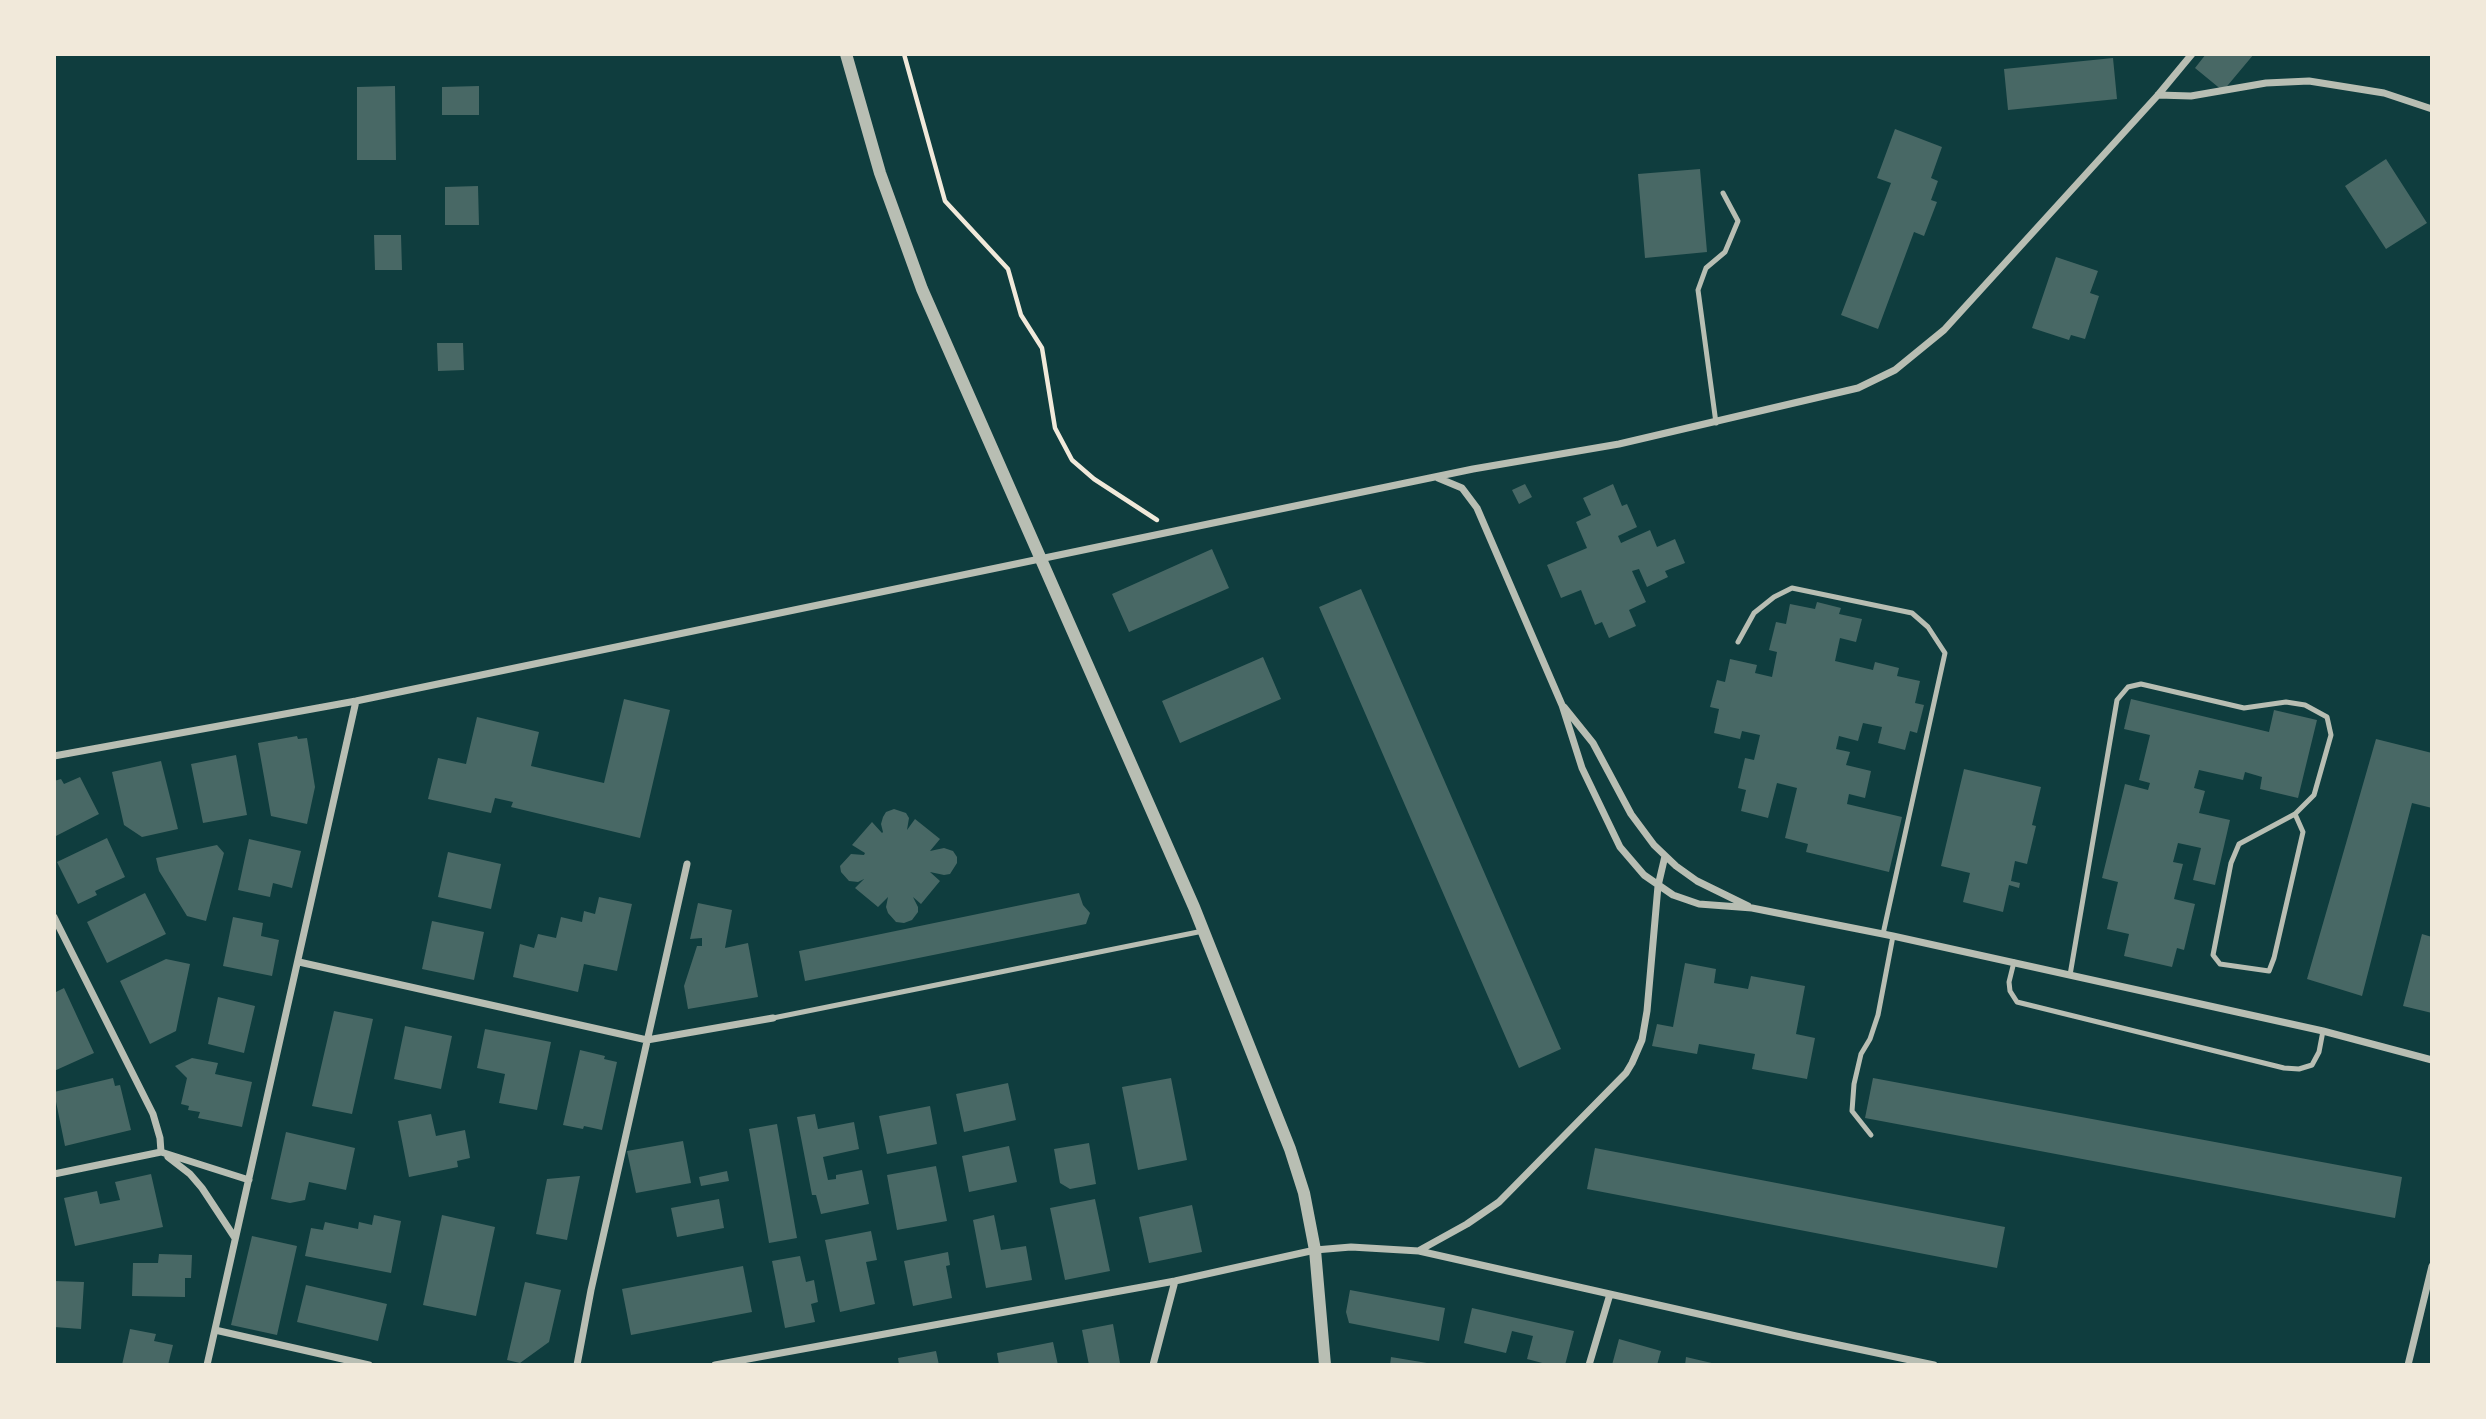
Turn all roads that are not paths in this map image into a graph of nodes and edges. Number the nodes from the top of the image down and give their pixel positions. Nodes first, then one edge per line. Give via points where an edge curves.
1 (846, 54) edge
2 (2192, 54) edge
3 (2158, 95) junction
4 (2432, 108) edge
5 (1723, 193) dead end
6 (1716, 423) junction
7 (1436, 477) junction
8 (1041, 559) junction
9 (1738, 642) dead end
10 (356, 701) junction
11 (1562, 705) junction
12 (54, 756) edge
13 (2295, 814) junction
14 (1665, 856) junction
15 (687, 864) dead end
16 (1658, 886) junction
17 (1752, 908) junction
18 (54, 917) edge
19 (1203, 931) junction
20 (1883, 934) junction
21 (1893, 936) junction
22 (299, 962) junction
23 (2014, 962) junction
24 (2070, 975) junction
25 (773, 1018) joint
26 (2323, 1031) junction
27 (647, 1040) junction
28 (2432, 1060) edge
29 (1871, 1135) dead end
30 (161, 1152) junction
31 (54, 1174) edge
32 (249, 1180) junction
33 (235, 1238) junction
34 (1315, 1250) junction
35 (1419, 1251) junction
36 (2432, 1266) edge
37 (1175, 1281) junction
38 (1609, 1294) junction
39 (215, 1330) junction
40 (207, 1365) edge
41 (369, 1365) edge
42 (577, 1365) edge
43 (716, 1365) edge
44 (1153, 1365) edge
45 (1325, 1365) edge
46 (1589, 1365) edge
47 (1934, 1365) edge
48 (2409, 1365) edge

1 - 8 street via 900,233
2 - 3 street
3 - 4 street via 2191,96 2309,81 2384,93
3 - 6 street via 1917,355 1858,388
5 - 6 lane via 1738,221 1725,252 1706,268 1698,290
6 - 7 street
7 - 8 street
7 - 11 street via 1456,484 1473,502
8 - 10 street
8 - 19 street
9 - 20 lane via 1754,613 1793,588 1912,613 1945,653
10 - 12 street
10 - 22 street
11 - 14 street via 1592,743 1639,827
11 - 16 street via 1582,768 1620,847
13 - 13 lane via 2239,844 2213,955 2220,964 2269,971 2302,832
13 - 24 lane via 2314,795 2332,735 2327,717 2305,705 2286,702 2244,708 2141,684 2128,687 2117,700
14 - 16 street
14 - 17 street via 1704,886
15 - 27 street
16 - 17 street via 1689,902
16 - 35 street via 1647,1011 1642,1040 1626,1073 1499,1202
17 - 20 street
18 - 30 street via 153,1114
19 - 25 lane
19 - 34 street via 1293,1158
20 - 21 street
21 - 23 street
21 - 29 lane via 1878,1015 1854,1084 1852,1111
22 - 27 street
22 - 32 street
23 - 24 street
23 - 26 lane via 2009,982 2017,1002 2284,1068 2312,1065
24 - 26 street
25 - 27 street
26 - 28 street
27 - 42 street
30 - 31 street
30 - 32 street
30 - 33 street via 196,1181
32 - 33 street
33 - 39 street
34 - 35 street via 1377,1247
34 - 37 street
34 - 45 street
35 - 38 street
36 - 48 street
37 - 43 street
37 - 44 street
38 - 46 street
38 - 47 street
39 - 40 street
39 - 41 street

